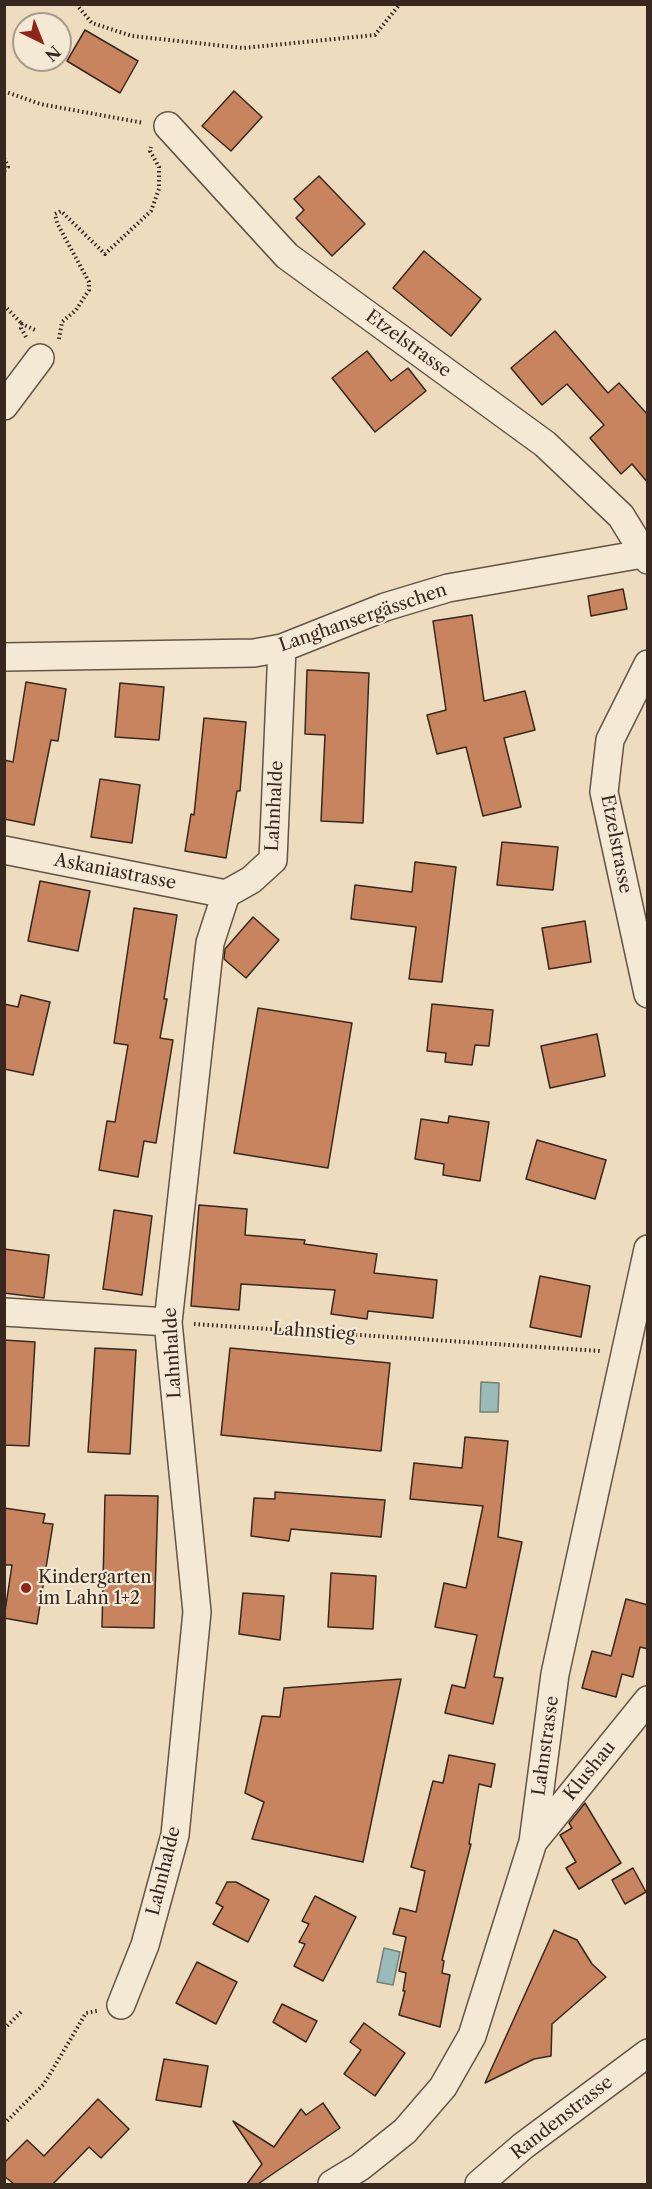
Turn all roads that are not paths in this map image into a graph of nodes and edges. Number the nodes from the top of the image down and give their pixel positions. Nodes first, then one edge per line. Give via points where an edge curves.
1 (160, 135) road end
2 (43, 343) road end
3 (4, 406) edge
4 (646, 556) edge
5 (282, 648) junction
6 (4, 657) edge
7 (648, 664) edge
8 (4, 850) edge
9 (226, 894) junction
10 (648, 994) edge
11 (648, 1249) edge
12 (4, 1312) edge
13 (168, 1322) junction
14 (648, 1700) edge
15 (533, 1842) junction
16 (121, 2005) road end
17 (648, 2053) edge
18 (332, 2184) edge
19 (479, 2184) edge

1 - 4 street, Etzelstrasse via 287,256 545,444 621,516
2 - 3 street
4 - 5 street, Langhansergässchen via 448,588 386,607
5 - 6 street, Langhansergässchen via 254,653
5 - 9 street, Lahnhalde via 273,860 251,880
7 - 10 street, Etzelstrasse via 610,740 604,792
8 - 9 street, Askaniastrasse
9 - 13 street, Lahnhalde via 210,943
11 - 15 street, Lahnstrasse via 555,1674
12 - 13 street
13 - 16 street, Lahnhalde via 197,1612 175,1835 145,1944
14 - 15 street, Klushau
15 - 18 street, Lahnstrasse via 472,2037 443,2087 405,2131
17 - 19 street, Randenstrasse via 523,2146

